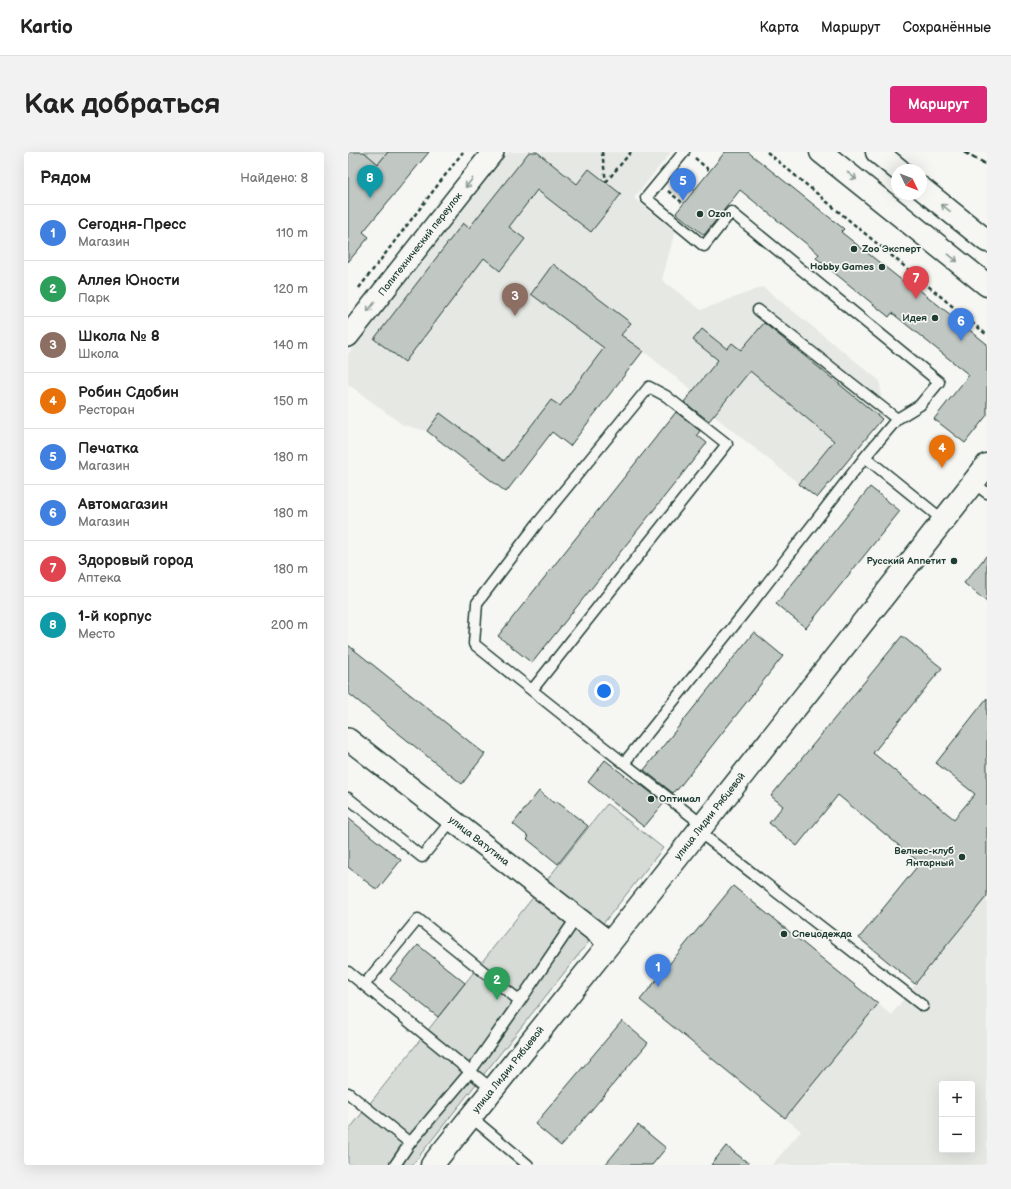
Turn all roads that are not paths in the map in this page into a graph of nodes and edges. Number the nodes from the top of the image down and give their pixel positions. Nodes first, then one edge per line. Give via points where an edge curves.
1 (493, 152) edge
2 (684, 152) edge
3 (821, 152) edge
4 (877, 152) edge
5 (892, 164) edge
6 (927, 193) edge
7 (987, 242) edge
8 (987, 285) edge
9 (758, 310) dead end
10 (348, 336) edge
11 (896, 419) junction
12 (865, 457) junction
13 (987, 466) edge
14 (980, 488) edge
15 (943, 520) junction
16 (532, 690) junction
17 (348, 739) edge
18 (624, 763) junction
19 (348, 798) edge
20 (452, 820) junction
21 (700, 828) junction
22 (577, 917) junction
23 (610, 943) junction
24 (348, 972) edge
25 (364, 985) junction
26 (520, 1001) junction
27 (923, 1006) dead end
28 (470, 1072) junction
29 (493, 1090) junction
30 (348, 1093) edge
31 (470, 1117) junction
32 (410, 1143) junction
33 (395, 1165) edge
34 (432, 1165) edge
35 (528, 1165) edge

1 -> 10 street, Политехнический переулок
2 - 11 lane via 646,198 704,246 731,212 939,382 920,405
3 -> 8 street
4 - 5 street
7 -> 6 street
9 - 11 lane
11 - 12 lane
12 - 15 lane
12 - 18 lane
13 - 14 street, улица Лидии Рябцевой
14 - 15 street, улица Лидии Рябцевой
15 - 21 street, улица Лидии Рябцевой
16 - 16 lane via 474,644 477,603 537,524 649,387 666,396 727,444
16 - 18 lane
17 - 20 street, улица Ватутина
18 - 21 lane
19 - 20 lane via 422,857
20 - 22 street, улица Ватутина
21 - 23 street, улица Лидии Рябцевой
21 - 27 lane
22 - 23 street, улица Ватутина
22 - 26 lane
23 - 29 street, улица Лидии Рябцевой
24 - 25 lane
25 - 26 lane via 418,919
25 - 28 lane
26 - 28 lane
28 - 29 lane
28 - 32 lane
29 - 31 street, улица Лидии Рябцевой
30 - 32 lane
31 - 34 street, улица Лидии Рябцевой
31 - 35 lane
32 - 33 lane

